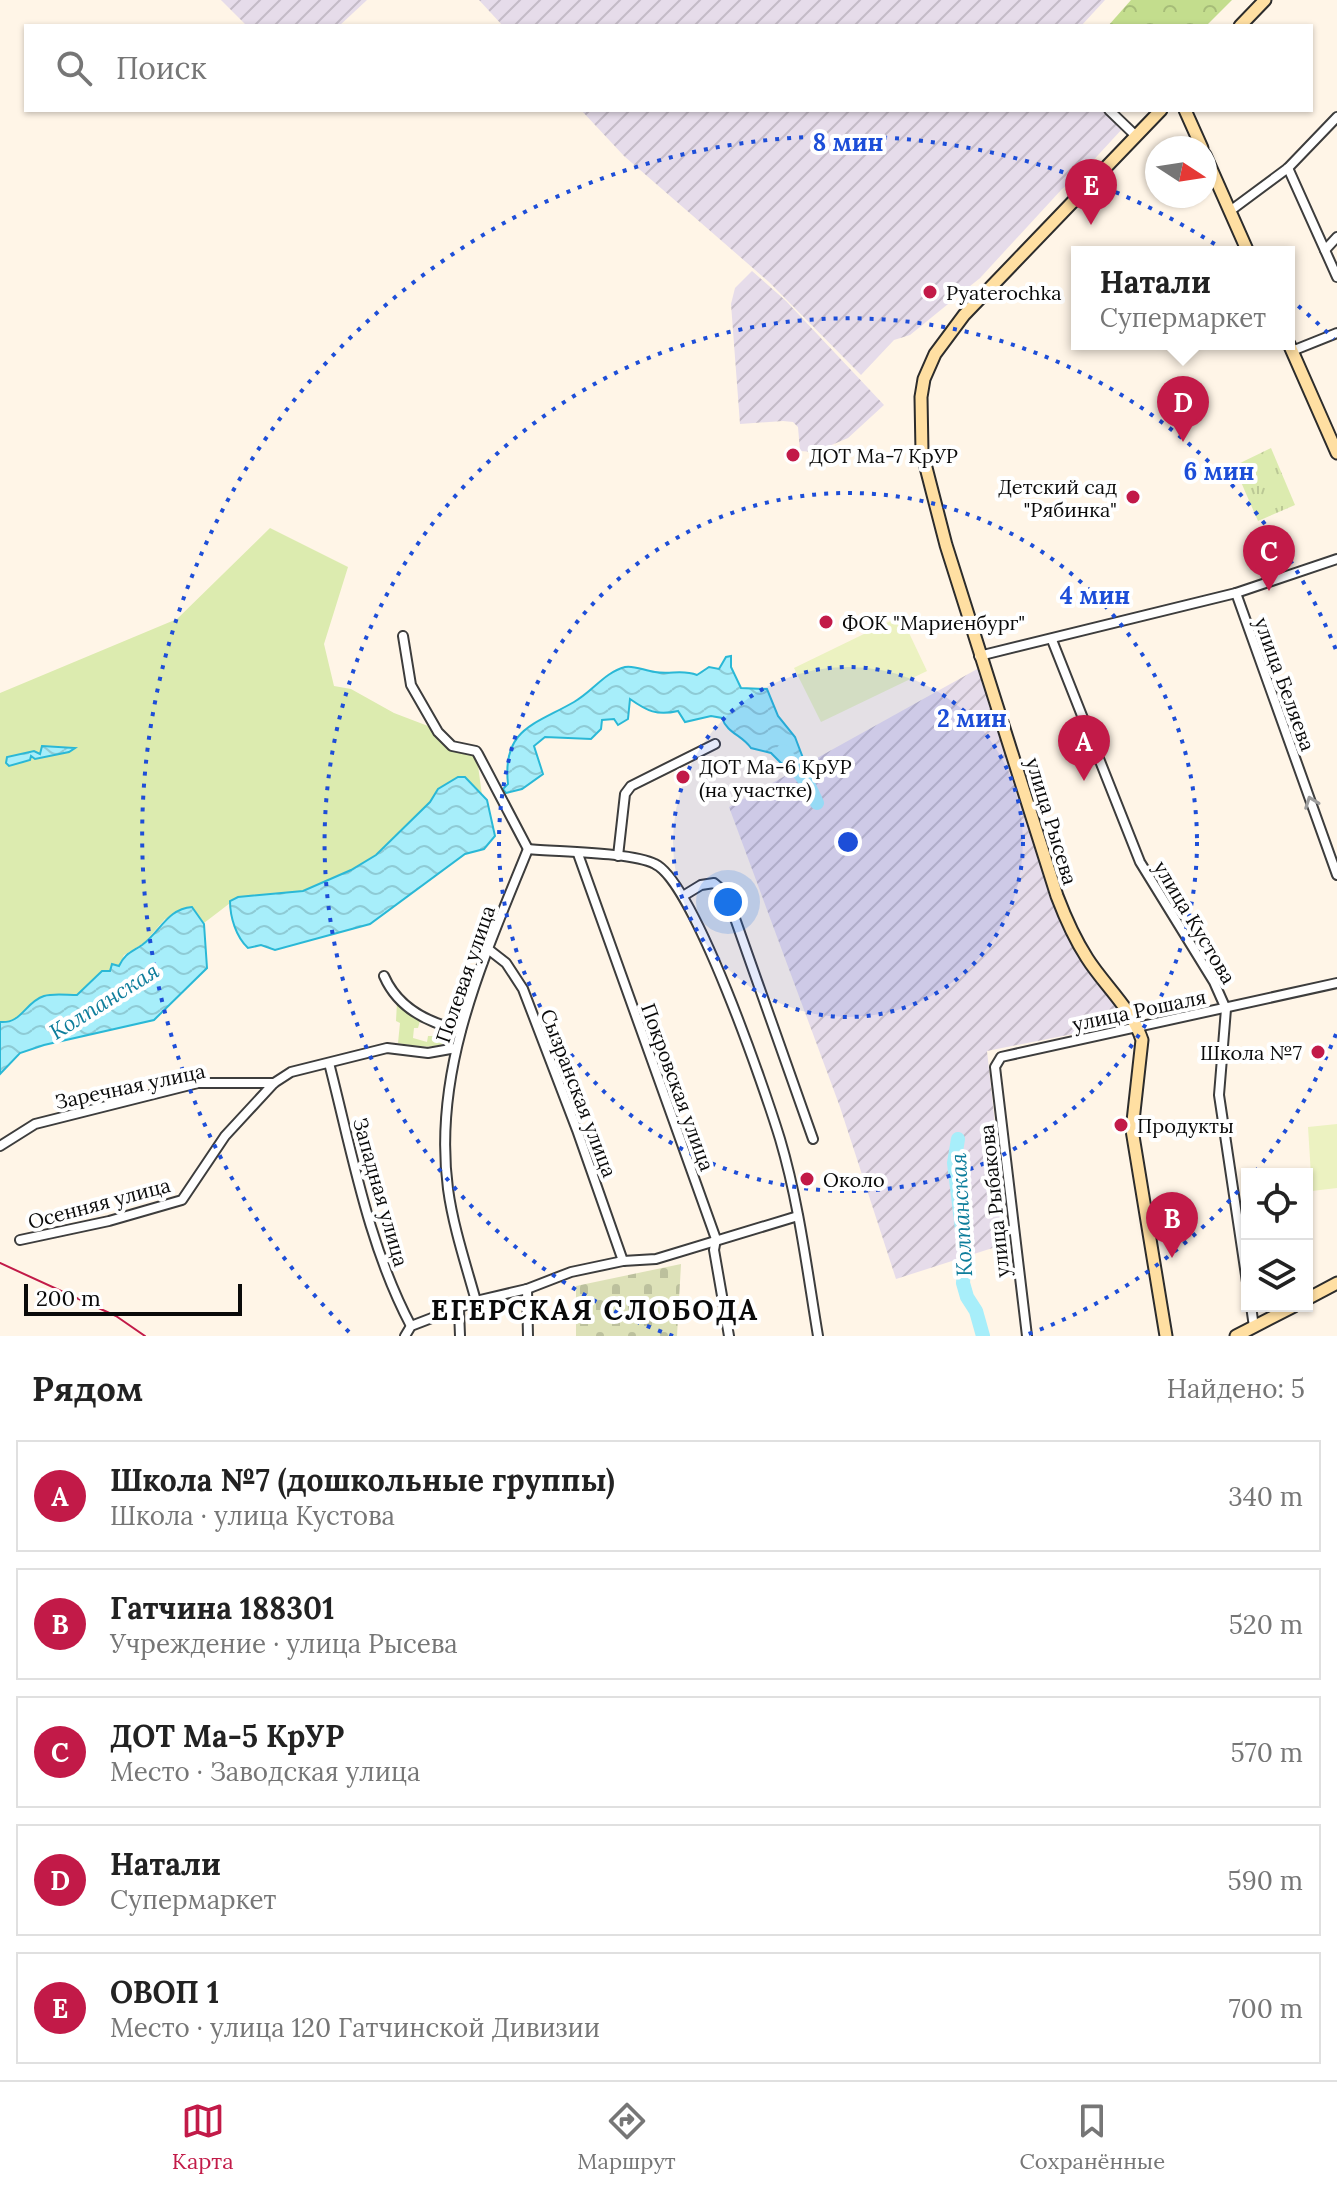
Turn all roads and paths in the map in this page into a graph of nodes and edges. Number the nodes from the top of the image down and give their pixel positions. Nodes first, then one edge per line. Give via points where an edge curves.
1 (1265, 0) edge
2 (1242, 24) edge
3 (1111, 112) edge
4 (1159, 112) edge
5 (1186, 112) edge
6 (1337, 117) edge
7 (1136, 136) junction
8 (1197, 136) edge
9 (1288, 168) junction
10 (1217, 182) edge
11 (1230, 211) junction
12 (1337, 237) edge
13 (1245, 246) edge
14 (1325, 250) junction
15 (1337, 277) edge
16 (1337, 333) edge
17 (1295, 346) edge
18 (1291, 350) edge
19 (1333, 435) edge
20 (1337, 453) edge
21 (1337, 559) edge
22 (1236, 593) junction
23 (403, 636) dead end
24 (1052, 640) junction
25 (979, 656) junction
26 (715, 744) dead end
27 (528, 849) junction
28 (578, 854) junction
29 (618, 856) junction
30 (1336, 871) edge
31 (683, 896) junction
32 (488, 949) junction
33 (384, 976) dead end
34 (1337, 983) edge
35 (1226, 1009) junction
36 (1137, 1026) junction
37 (461, 1030) junction
38 (456, 1048) junction
39 (996, 1062) joint
40 (329, 1063) junction
41 (274, 1083) junction
42 (813, 1139) dead end
43 (0, 1146) edge
44 (798, 1216) junction
45 (716, 1239) junction
46 (20, 1240) dead end
47 (1241, 1242) edge
48 (623, 1261) junction
49 (1337, 1283) edge
50 (527, 1289) junction
51 (1313, 1296) edge
52 (476, 1301) junction
53 (459, 1309) junction
54 (1252, 1312) edge
55 (1283, 1312) edge
56 (411, 1326) junction
57 (1254, 1327) junction
58 (405, 1336) edge
59 (460, 1336) edge
60 (528, 1336) edge
61 (729, 1336) edge
62 (818, 1336) edge
63 (1027, 1336) edge
64 (1166, 1336) edge
65 (1236, 1336) edge

1 - 2 main road
3 - 7 street
4 - 7 main road, улица Рысева
5 - 8 main road
6 - 9 street
7 - 25 main road, улица Рысева via 964,315 928,367 919,420 922,452
9 - 11 street
9 - 14 street
10 - 11 main road
11 - 13 main road
12 - 14 street
14 - 15 street
16 - 17 street
18 - 19 main road
19 - 20 main road
21 - 22 street
22 - 24 street
30 -> 22 street, улица Беляева
23 - 27 street via 411,685 430,719 452,746 476,751
24 - 25 street
24 - 35 street, улица Кустова via 1140,862
25 - 36 main road, улица Рысева via 1066,921
26 - 29 street via 631,786 625,794
27 - 28 street
27 - 32 street, Полевая улица
28 - 29 street
28 - 45 street, Покровская улица
29 - 31 street via 655,863
31 - 42 street via 714,883 726,893
31 - 44 street via 744,1034 780,1139
32 - 37 street, Полевая улица
32 - 48 street, Сызранская улица via 506,963 523,989
33 - 37 street via 405,1006 424,1019
34 - 35 street, улица Рошаля
35 - 36 street, улица Рошаля
35 - 47 street, улица Кустова via 1219,1095
36 - 39 street, улица Рошаля
36 - 64 main road via 1142,1040 1132,1130
37 - 38 street, Полевая улица
38 - 40 street via 428,1053 387,1048
38 - 52 street, Полевая улица via 445,1110 448,1191
39 - 63 street, улица Рыбакова
40 - 41 street via 291,1072
40 - 56 street, Западная улица via 375,1242
41 - 43 street, Заречная улица via 198,1083 35,1124
41 - 46 street, Осенняя улица via 225,1136 182,1200
44 - 45 street
44 - 62 street
45 - 48 street via 656,1259
45 - 61 street, Покровская улица
48 - 50 street
49 - 51 main road
50 - 52 street
50 - 60 street
52 - 53 street
53 - 56 street
53 - 59 street
54 - 57 street
55 - 57 main road
56 - 58 street
57 - 65 main road

